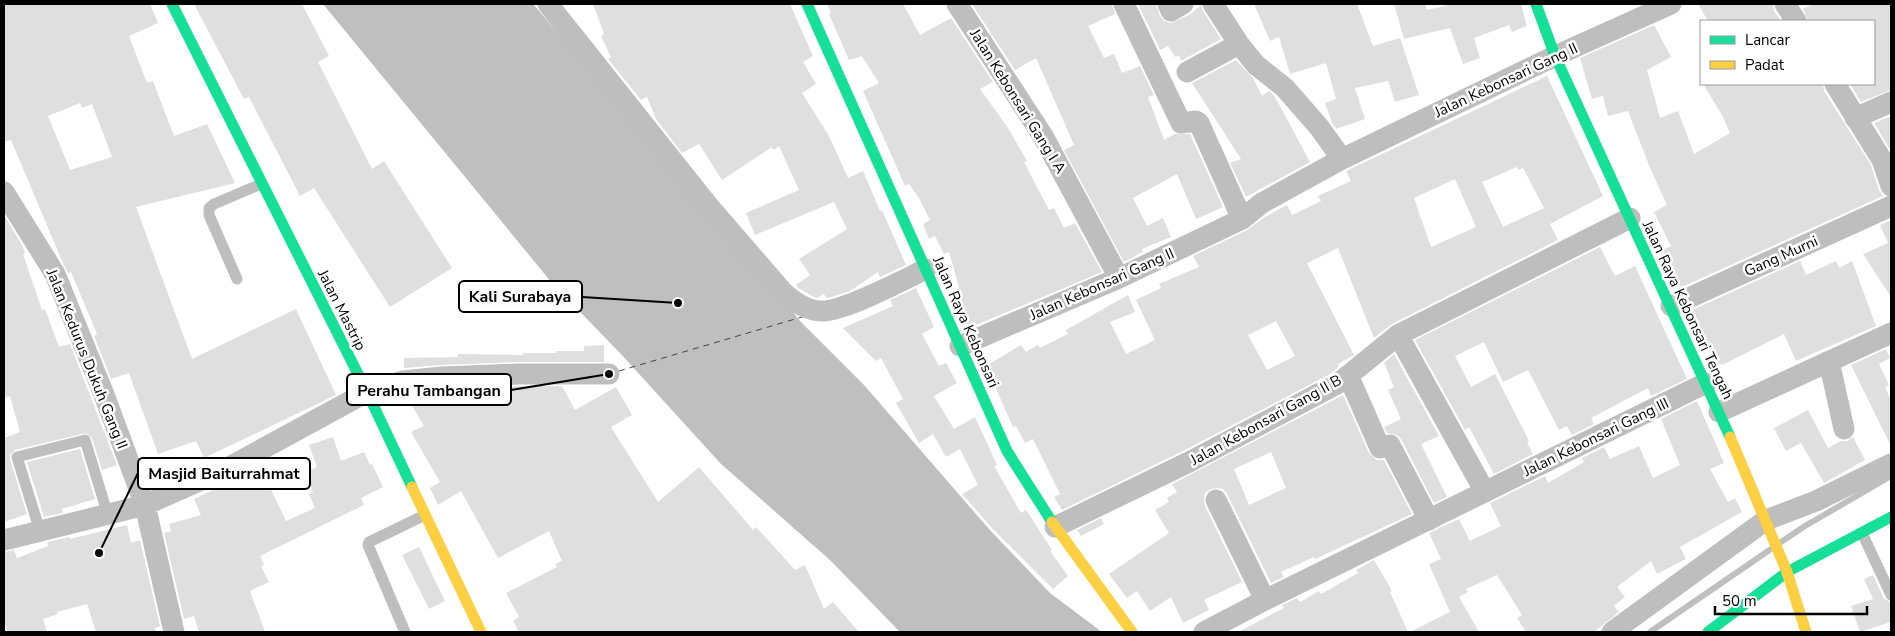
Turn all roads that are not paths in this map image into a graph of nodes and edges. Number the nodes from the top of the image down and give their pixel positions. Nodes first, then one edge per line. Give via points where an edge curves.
1 (172, 4) edge
2 (548, 4) edge
3 (807, 4) edge
4 (957, 4) edge
5 (1124, 4) edge
6 (1168, 4) edge
7 (1183, 4) edge
8 (1213, 4) edge
9 (1536, 4) edge
10 (1670, 4) edge
11 (1785, 4) edge
12 (1795, 20) edge
13 (1239, 44) junction
14 (1555, 56) junction
15 (1187, 72) dead end
16 (1836, 85) edge
17 (1891, 102) edge
18 (1855, 118) junction
19 (1342, 158) junction
20 (261, 184) junction
21 (1891, 186) edge
22 (4, 192) edge
23 (1891, 206) edge
24 (1242, 218) junction
25 (1630, 218) junction
26 (926, 269) junction
27 (1119, 278) junction
28 (237, 279) dead end
29 (1671, 306) junction
30 (1891, 333) edge
31 (1398, 335) junction
32 (960, 346) junction
33 (1829, 362) junction
34 (608, 374) dead end
35 (1348, 375) junction
36 (1706, 383) junction
37 (367, 392) junction
38 (1718, 412) junction
39 (1844, 429) dead end
40 (1891, 464) edge
41 (1485, 492) junction
42 (1216, 500) dead end
43 (145, 505) junction
44 (108, 514) junction
45 (425, 515) junction
46 (1891, 517) edge
47 (1429, 520) junction
48 (1768, 524) junction
49 (1055, 527) junction
50 (40, 531) junction
51 (1862, 533) junction
52 (4, 540) edge
53 (1787, 572) junction
54 (1891, 595) edge
55 (1266, 600) junction
56 (174, 632) edge
57 (405, 632) edge
58 (481, 632) edge
59 (1132, 632) edge
60 (1204, 632) edge
61 (1612, 632) edge
62 (1708, 632) edge
63 (1806, 632) edge

1 - 20 main road, Jalan Mastrip
2 - 26 street via 707,204 796,304 820,311 842,307
3 - 26 main road, Jalan Raya Kebonsari
4 - 27 street, Jalan Kebonsari Gang I A via 1043,136
5 - 24 street via 1181,123 1199,123
6 - 7 street via 1171,10
8 - 13 street
9 - 14 main road, Jalan Raya Kebonsari Tengah
10 - 14 street, Jalan Kebonsari Gang II
11 - 12 street
13 - 15 street
13 - 19 street via 1260,69 1279,82 1302,107
14 - 19 street, Jalan Kebonsari Gang II
14 - 25 main road, Jalan Raya Kebonsari Tengah
16 - 18 street
17 - 18 street
18 - 21 street via 1882,160
19 - 24 street, Jalan Kebonsari Gang II via 1262,203
20 - 28 lane via 209,208 209,215
20 - 37 main road, Jalan Mastrip
22 - 43 street, Jalan Kedurus Dukuh Gang II via 55,274
23 - 29 street, Gang Murni
24 - 27 street, Jalan Kebonsari Gang II
25 - 29 main road, Jalan Raya Kebonsari Tengah
25 - 31 street, Jalan Kebonsari Gang II B
26 - 32 main road, Jalan Raya Kebonsari
27 - 32 street, Jalan Kebonsari Gang II
29 - 36 main road, Jalan Raya Kebonsari Tengah
30 - 33 street
31 - 35 street, Jalan Kebonsari Gang II B
31 - 41 street
32 - 49 main road, Jalan Raya Kebonsari via 1007,451
33 - 38 street
33 - 39 street
34 - 37 street via 442,377 403,381
35 - 47 street via 1380,448 1390,445
35 - 49 street, Jalan Kebonsari Gang II B via 1339,383 1190,462
36 - 38 main road, Jalan Raya Kebonsari Tengah
36 - 41 street, Jalan Kebonsari Gang III
37 - 43 street via 222,471
37 - 45 main road, Jalan Mastrip
38 - 48 main road, Jalan Raya Kebonsari Tengah
40 - 48 street
41 - 47 street, Jalan Kebonsari Gang III
42 - 55 street
43 - 44 street
43 - 56 street, Jalan Kedurus Dukuh Gang II
44 - 50 street
44 - 50 lane via 85,440 17,456
45 - 57 lane via 368,545
45 - 58 main road, Jalan Mastrip
46 - 51 main road
47 - 55 street, Jalan Kebonsari Gang III
48 - 53 main road, Jalan Raya Kebonsari Tengah
48 - 61 street
49 - 59 main road, Jalan Raya Kebonsari
50 - 52 street
51 - 53 main road
51 - 54 lane
53 - 62 main road
53 - 63 main road, Jalan Raya Kebonsari Tengah
55 - 60 street, Jalan Kebonsari Gang III

